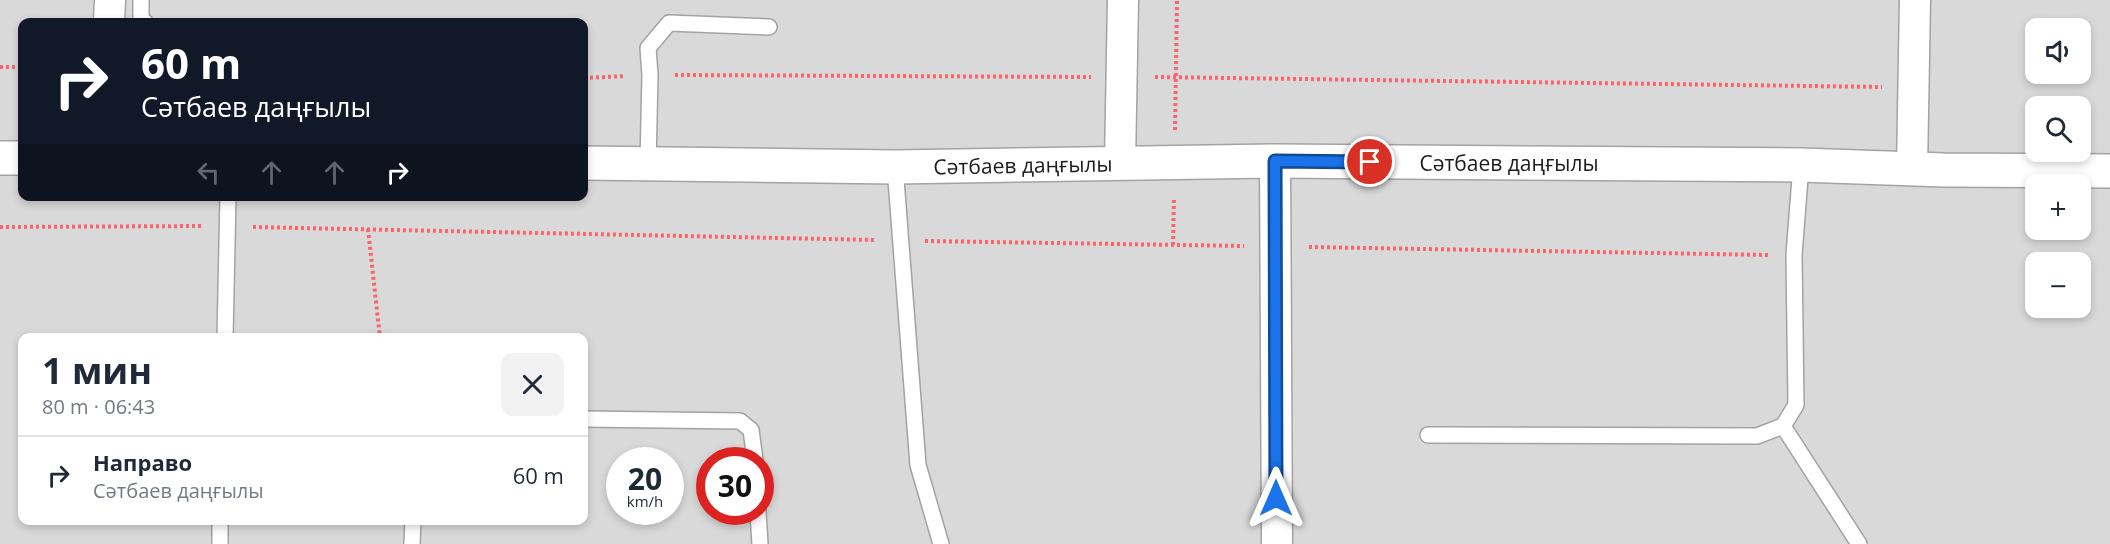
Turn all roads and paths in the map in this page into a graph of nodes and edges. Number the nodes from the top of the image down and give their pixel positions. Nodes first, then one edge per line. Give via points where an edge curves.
1 (110, 0) edge
2 (141, 0) edge
3 (1123, 0) edge
4 (1177, 0) edge
5 (1915, 0) edge
6 (110, 18) edge
7 (141, 18) edge
8 (769, 27) dead end
9 (0, 67) edge
10 (18, 68) edge
11 (650, 75) junction
12 (1121, 77) junction
13 (1176, 77) junction
14 (588, 78) edge
15 (1913, 88) junction
16 (0, 158) edge
17 (18, 158) edge
18 (1275, 161) junction
19 (588, 163) edge
20 (1120, 163) junction
21 (648, 164) junction
22 (1801, 165) junction
23 (895, 167) junction
24 (1912, 169) junction
25 (2110, 171) edge
26 (228, 201) edge
27 (368, 229) dead end
28 (225, 333) edge
29 (379, 333) edge
30 (588, 419) edge
31 (1783, 426) junction
32 (1428, 435) dead end
33 (753, 447) edge
34 (220, 525) edge
35 (413, 525) edge
36 (759, 525) edge
37 (220, 544) edge
38 (412, 544) edge
39 (760, 544) edge
40 (941, 544) edge
41 (1277, 544) edge
42 (1859, 544) edge

1 - 6 street
2 - 7 lane
3 - 12 street
4 - 13 path
5 - 15 street
8 - 11 lane via 669,23 648,48
9 - 10 path
11 - 12 path
11 - 14 path
11 - 21 lane
12 - 13 path
12 - 20 street
13 - 15 path
15 - 24 street
16 - 17 street
18 - 20 street, Сәтбаев даңғылы
18 - 22 street, Сәтбаев даңғылы
18 - 41 street
19 - 21 street, Сәтбаев даңғылы
20 - 23 street, Сәтбаев даңғылы
21 - 23 street, Сәтбаев даңғылы
22 - 24 street, Сәтбаев даңғылы
22 - 31 lane via 1794,255 1796,405
23 - 40 lane via 918,465
24 - 25 street, Сәтбаев даңғылы
26 - 28 lane
27 - 29 path
30 - 33 lane via 740,421 751,430
31 - 32 lane via 1757,436
31 - 42 lane
34 - 37 lane
35 - 38 lane
36 - 39 lane

